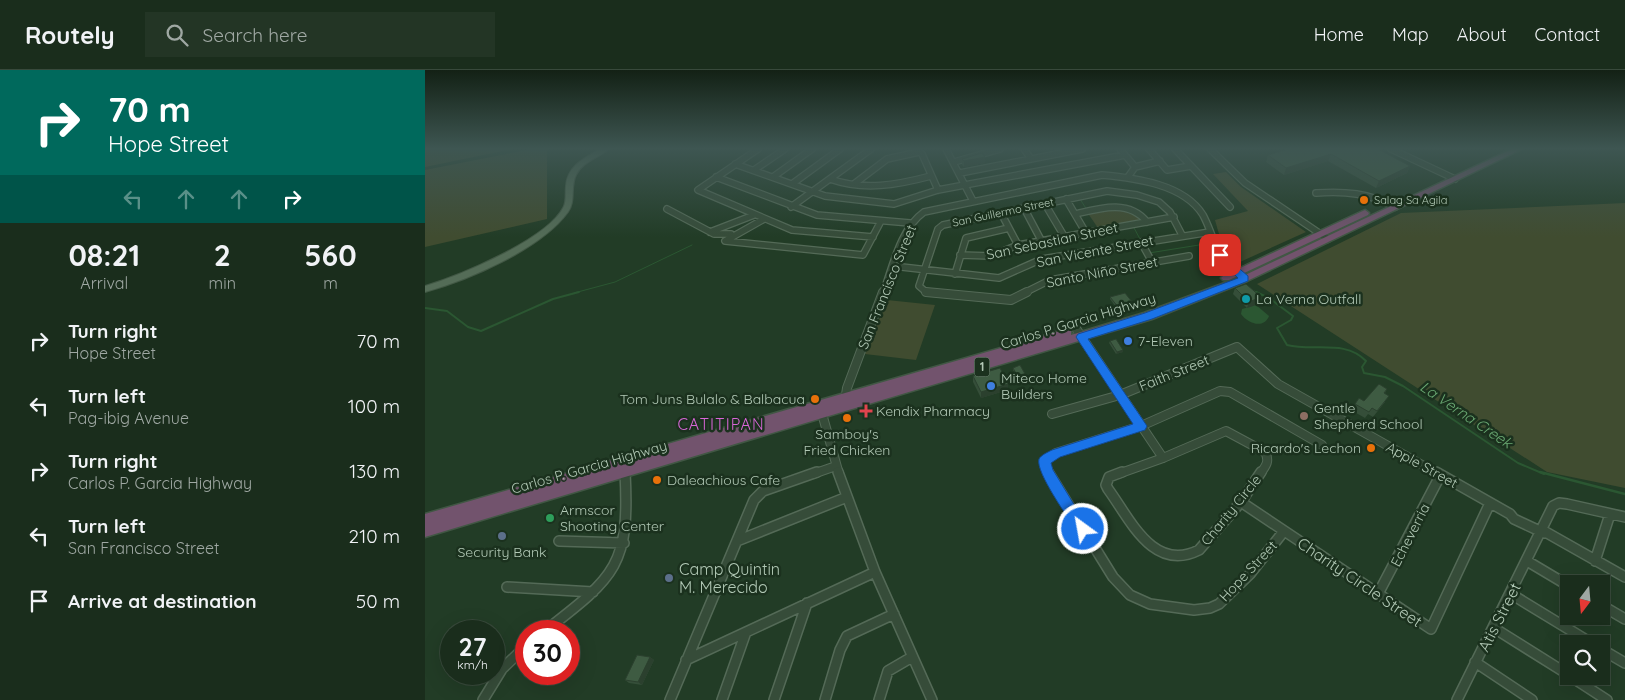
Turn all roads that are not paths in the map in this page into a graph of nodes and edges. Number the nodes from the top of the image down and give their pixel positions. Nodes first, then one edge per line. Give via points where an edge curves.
1 (570, 178) edge
2 (714, 178) edge
3 (720, 178) edge
4 (777, 178) edge
5 (800, 178) edge
6 (861, 178) edge
7 (922, 178) edge
8 (932, 178) edge
9 (962, 178) edge
10 (1004, 178) edge
11 (1083, 178) edge
12 (1133, 178) edge
13 (1203, 178) edge
14 (1240, 178) edge
15 (1447, 178) edge
16 (830, 179) joint
17 (792, 184) junction
18 (854, 184) junction
19 (965, 186) junction
20 (1045, 187) junction
21 (938, 190) junction
22 (812, 192) junction
23 (1315, 193) dead end
24 (1066, 200) junction
25 (973, 201) junction
26 (1054, 202) junction
27 (1045, 204) junction
28 (1391, 205) junction
29 (791, 207) junction
30 (1230, 207) dead end
31 (1024, 208) junction
32 (667, 209) dead end
33 (1001, 213) junction
34 (1075, 214) junction
35 (754, 215) junction
36 (1173, 217) junction
37 (764, 219) junction
38 (881, 221) junction
39 (1147, 222) junction
40 (910, 223) junction
41 (1009, 228) junction
42 (710, 232) junction
43 (1210, 232) junction
44 (735, 233) junction
45 (1086, 233) junction
46 (1182, 235) junction
47 (1064, 236) junction
48 (1325, 236) junction
49 (873, 237) junction
50 (1041, 240) junction
51 (1141, 242) junction
52 (1018, 245) junction
53 (960, 255) junction
54 (1189, 256) dead end
55 (1152, 262) junction
56 (893, 266) junction
57 (924, 270) junction
58 (955, 274) junction
59 (1241, 276) junction
60 (425, 289) edge
61 (1079, 334) junction
62 (1237, 347) joint
63 (1119, 395) junction
64 (846, 402) junction
65 (821, 410) junction
66 (1052, 414) dead end
67 (1141, 426) junction
68 (1322, 445) dead end
69 (1163, 458) junction
70 (836, 466) junction
71 (625, 468) junction
72 (1441, 476) junction
73 (847, 497) junction
74 (1241, 502) junction
75 (1490, 503) junction
76 (1610, 514) junction
77 (1625, 517) edge
78 (425, 520) edge
79 (425, 531) edge
80 (1284, 531) junction
81 (1542, 532) junction
82 (737, 540) junction
83 (559, 541) dead end
84 (624, 543) junction
85 (1527, 561) junction
86 (1595, 561) junction
87 (875, 572) junction
88 (1625, 577) edge
89 (1560, 581) edge
90 (507, 587) dead end
91 (593, 592) junction
92 (1378, 594) junction
93 (1511, 594) junction
94 (807, 603) junction
95 (1610, 610) edge
96 (895, 614) junction
97 (1625, 619) edge
98 (559, 620) edge
99 (1494, 628) junction
100 (747, 632) junction
101 (1578, 635) edge
102 (1610, 654) edge
103 (515, 657) edge
104 (912, 657) junction
105 (686, 660) junction
106 (1475, 662) junction
107 (1625, 663) edge
108 (1560, 670) edge
109 (1583, 685) edge
110 (1458, 699) edge
111 (483, 700) edge
112 (670, 700) edge
113 (722, 700) edge
114 (774, 700) edge
115 (825, 700) edge
116 (879, 700) edge
117 (932, 700) edge
118 (1532, 700) edge
119 (1607, 700) edge

1 - 60 main road via 568,207 553,223 502,258
2 - 35 street via 698,189
3 - 29 street
4 - 17 street
5 - 17 street
6 - 18 street
7 - 18 street via 894,186
8 - 21 street
9 - 19 street
10 - 19 street
11 - 20 street, San Francisco Street
12 - 43 street, San Francisco Street via 1175,191 1189,199 1202,214
13 - 30 street
14 - 48 street
15 - 28 highway, Carlos P. Garcia Highway / 1
16 - 18 street
16 - 22 street
17 - 22 street
19 - 21 street
19 - 25 street
20 - 25 street, San Francisco Street
20 - 26 street
21 - 22 street via 889,204
22 - 29 street
23 - 28 street via 1357,192
24 - 26 street, San Guillermo Street
24 - 34 street
24 - 36 street, San Guillermo Street via 1107,191 1118,192 1162,204
25 - 40 street, San Francisco Street via 924,212
26 - 27 street, San Guillermo Street
27 - 31 street, San Guillermo Street
27 - 47 street
28 - 48 highway, Carlos P. Garcia Highway / 1
29 - 38 street via 822,216
31 - 33 street, San Guillermo Street
31 - 50 street
32 - 42 street
33 - 41 street
33 - 57 street, San Guillermo Street via 940,227
34 - 39 street via 1117,207 1141,213
34 - 45 street
35 - 37 street
35 - 42 street
36 - 39 street, San Sebastian Street
36 - 46 street, San Guillermo Street
37 - 44 street
37 - 49 street via 792,230
38 - 40 street
38 - 49 street
39 - 45 street, San Sebastian Street
40 - 56 street, San Francisco Street
41 - 52 street
41 - 53 street via 970,236 964,241
42 - 44 street via 722,235
43 - 46 street, San Vicente Street
43 - 59 street, San Francisco Street via 1220,255
44 - 49 street via 725,242 865,255
45 - 47 street, San Sebastian Street
46 - 51 street, San Vicente Street
47 - 50 street, San Sebastian Street
48 - 59 highway, Carlos P. Garcia Highway / 1
50 - 52 street, San Sebastian Street
51 - 55 street
51 - 58 street, San Vicente Street via 1042,259 999,278
52 - 53 street, San Sebastian Street via 991,256
53 - 58 street
54 - 55 street, Santo Niño Street
55 - 57 street, Santo Niño Street via 1048,280 1014,299 1006,300 926,292 919,286
56 - 57 street, San Vicente Street
56 - 64 street, San Francisco Street
57 - 58 street, San Vicente Street
59 - 61 highway, Carlos P. Garcia Highway / 1
61 - 63 street
61 - 64 highway, Carlos P. Garcia Highway / 1
62 - 63 street, Faith Street
62 - 72 street, Apple Street via 1278,384
63 - 66 street, Faith Street
63 - 67 street
64 - 65 highway, Carlos P. Garcia Highway / 1
65 - 70 street
65 - 71 highway, Carlos P. Garcia Highway / 1
67 - 68 street, Hope Street via 1220,391 1230,392
67 - 69 street
67 - 80 street, Hope Street via 1056,454 1047,458 1044,464 1113,577 1133,598 1194,610 1220,604
69 - 74 street, Charity Circle via 1222,431 1235,434 1268,457 1267,464
69 - 74 street, Charity Circle via 1113,474 1106,485 1147,544 1156,551 1179,555 1199,550
70 - 73 street
70 - 82 street via 763,491 751,506
71 - 78 highway, Carlos P. Garcia Highway / 1
71 - 79 highway, Carlos P. Garcia Highway / 1
71 - 84 street via 627,515
72 - 75 street, Apple Street
72 - 92 street, Echeverria
73 - 82 street
73 - 87 street
74 - 80 street, Charity Circle Street
75 - 81 street, Apple Street
75 - 92 street, Charity Circle Street via 1431,629
76 - 77 street
76 - 81 street, Atis Street via 1556,504
76 - 86 street
80 - 92 street, Charity Circle Street
81 - 85 street, Atis Street
81 - 86 street, Apple Street
82 - 105 street
83 - 84 street
84 - 91 street via 613,570
85 - 89 street
85 - 93 street, Atis Street
86 - 88 street, Apple Street
87 - 94 street
87 - 96 street
90 - 91 street
91 - 98 street
93 - 99 street, Atis Street
93 - 101 street
94 - 100 street
94 - 114 street
95 - 97 street
96 - 104 street
96 - 115 street via 847,636
99 - 106 street, Atis Street
99 - 108 street
100 - 105 street
100 - 113 street
102 - 107 street
103 - 111 street via 502,669
104 - 116 street via 888,671
104 - 117 street
105 - 112 street
106 - 110 street, Atis Street
106 - 118 street
109 - 119 street

